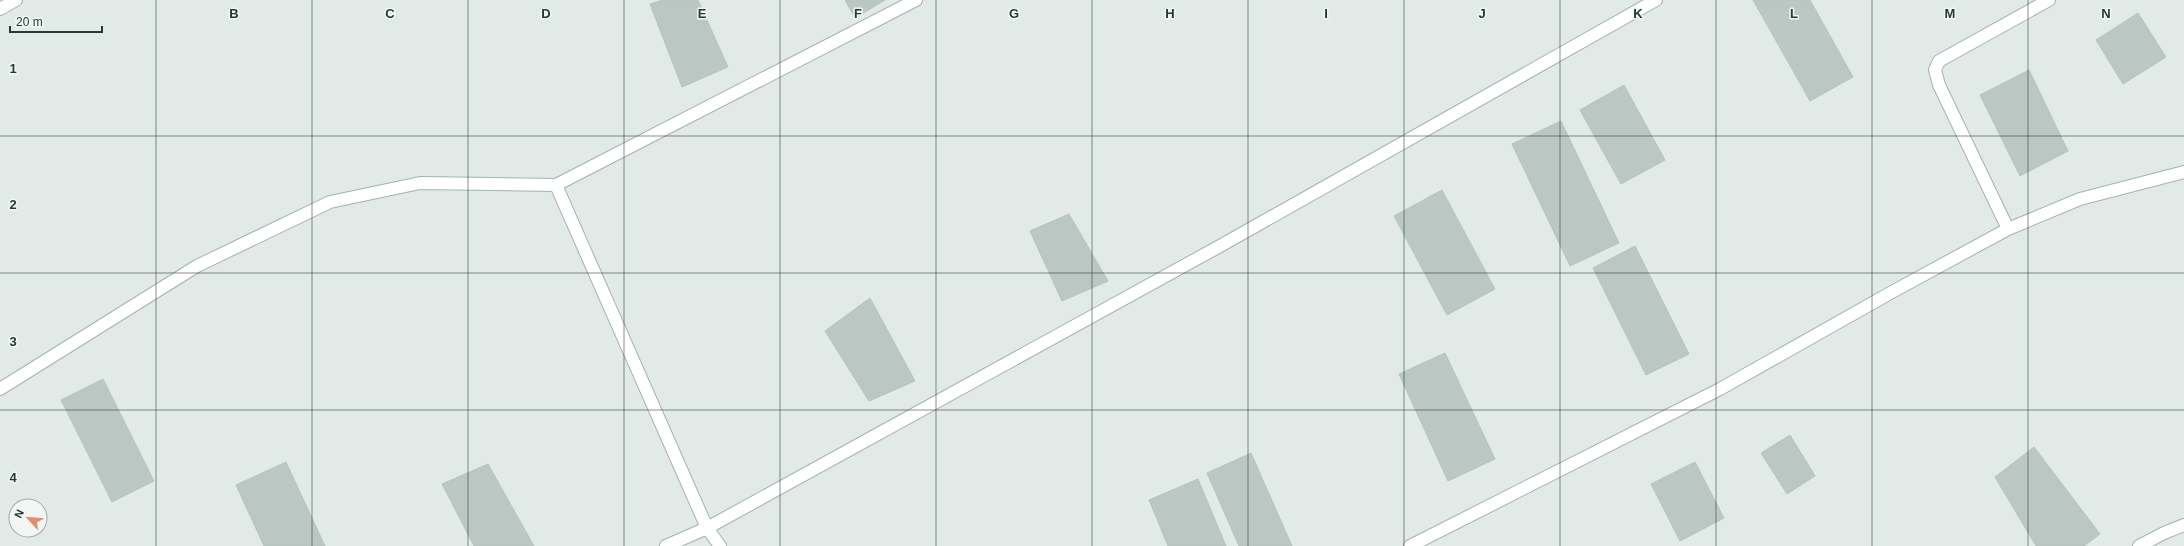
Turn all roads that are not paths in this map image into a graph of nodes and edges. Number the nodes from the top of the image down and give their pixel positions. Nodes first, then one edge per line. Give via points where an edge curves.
1 (16, 0) edge
2 (916, 0) edge
3 (1656, 0) edge
4 (2049, 0) edge
5 (0, 9) edge
6 (2184, 172) edge
7 (556, 185) junction
8 (2008, 229) junction
9 (0, 389) edge
10 (2184, 525) edge
11 (707, 528) junction
12 (666, 546) edge
13 (720, 546) edge
14 (1410, 546) edge
15 (2139, 546) edge

1 - 5 street
2 - 7 street
3 - 11 street via 1199,258
4 - 8 street via 1939,61 1935,70 1939,85
6 - 8 street via 2080,199
7 - 9 street via 420,183 330,202 197,266
7 - 11 street
8 - 14 street via 1720,389
10 - 15 street via 2164,532
11 - 12 street
11 - 13 street

